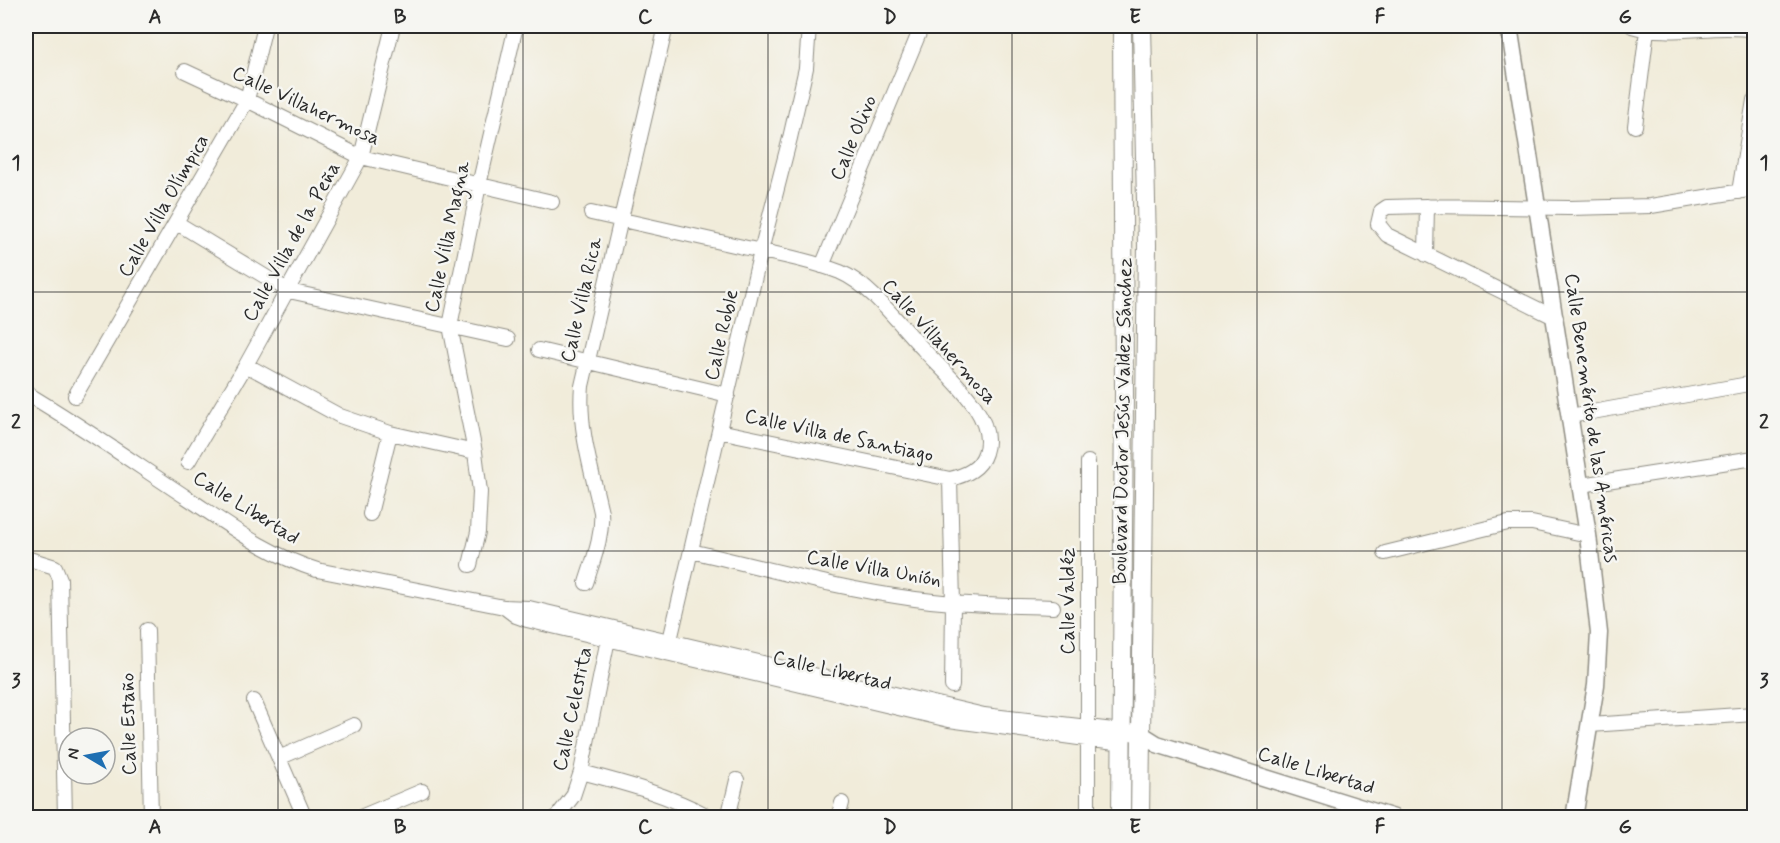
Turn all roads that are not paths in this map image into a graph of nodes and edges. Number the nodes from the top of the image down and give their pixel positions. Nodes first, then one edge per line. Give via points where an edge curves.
1 (265, 26) edge
2 (393, 26) edge
3 (516, 26) edge
4 (666, 26) edge
5 (809, 26) edge
6 (922, 26) edge
7 (1122, 26) edge
8 (1142, 26) edge
9 (1509, 26) edge
10 (1632, 26) edge
11 (1647, 30) junction
12 (1755, 30) edge
13 (185, 71) dead end
14 (247, 100) junction
15 (1754, 100) edge
16 (1635, 126) dead end
17 (361, 157) junction
18 (478, 185) junction
19 (1755, 189) edge
20 (1739, 192) junction
21 (552, 202) dead end
22 (1427, 206) junction
23 (1537, 207) junction
24 (591, 213) dead end
25 (621, 220) junction
26 (177, 223) junction
27 (761, 251) junction
28 (1426, 255) junction
29 (822, 266) junction
30 (289, 291) junction
31 (1556, 318) junction
32 (450, 326) junction
33 (508, 339) dead end
34 (538, 350) dead end
35 (587, 361) junction
36 (1146, 362) junction
37 (1124, 363) junction
38 (246, 365) junction
39 (1755, 383) edge
40 (26, 393) edge
41 (728, 395) junction
42 (75, 396) dead end
43 (1570, 416) junction
44 (719, 431) junction
45 (390, 433) junction
46 (475, 452) junction
47 (1755, 458) edge
48 (188, 462) dead end
49 (1088, 462) dead end
50 (950, 479) junction
51 (1581, 485) junction
52 (370, 514) dead end
53 (1588, 535) junction
54 (691, 551) junction
55 (1385, 553) dead end
56 (26, 558) edge
57 (470, 565) dead end
58 (586, 583) dead end
59 (953, 603) junction
60 (504, 607) junction
61 (1053, 608) dead end
62 (147, 630) dead end
63 (608, 639) junction
64 (668, 647) junction
65 (952, 686) dead end
66 (254, 701) dead end
67 (1755, 714) edge
68 (354, 725) dead end
69 (1590, 725) junction
70 (1088, 733) junction
71 (1122, 737) junction
72 (1146, 742) junction
73 (279, 758) junction
74 (581, 772) junction
75 (736, 780) dead end
76 (422, 791) dead end
77 (842, 803) dead end
78 (65, 818) edge
79 (151, 818) edge
80 (305, 818) edge
81 (358, 818) edge
82 (556, 818) edge
83 (712, 818) edge
84 (728, 818) edge
85 (838, 818) edge
86 (1088, 818) edge
87 (1121, 818) edge
88 (1140, 818) edge
89 (1394, 818) edge
90 (1574, 818) edge

1 - 14 street, Calle Villa Olímpica
2 - 17 street, Calle Villa de la Peña
3 - 18 street, Calle Villa Magna
4 - 25 street, Calle Villa Rica
5 - 27 street, Calle Roble via 806,68
6 - 29 street, Calle Olivo
7 - 37 main road, Boulevard Doctor Jesús Valdez Sánchez
8 - 36 main road, Boulevard Doctor Jesús Valdez Sánchez
9 - 23 street, Calle Benemérito de las Américas
10 - 11 street
11 - 12 street
11 - 16 street
13 - 14 street, Calle Villahermosa
14 - 17 street, Calle Villahermosa
14 - 26 street, Calle Villa Olímpica
15 - 20 street
17 - 18 street, Calle Villahermosa
17 - 30 street, Calle Villa de la Peña
18 - 21 street, Calle Villahermosa
18 - 32 street, Calle Villa Magna
19 - 20 street
20 - 23 street via 1651,206
22 - 23 street
22 - 28 street
22 - 28 street via 1387,207 1378,219 1382,232
23 - 31 street, Calle Benemérito de las Américas
24 - 25 street, Calle Villahermosa
25 - 27 street, Calle Villahermosa
25 - 35 street, Calle Villa Rica
26 - 30 street
26 - 42 street, Calle Villa Olímpica
27 - 29 street, Calle Villahermosa
27 - 41 street, Calle Roble
28 - 31 street
29 - 50 street, Calle Villahermosa via 860,284 979,411 988,438 984,458 973,470
30 - 32 street
30 - 38 street, Calle Villa de la Peña
31 - 43 street, Calle Benemérito de las Américas
32 - 33 street
32 - 46 street, Calle Villa Magna
34 - 35 street, Calle Villa de Santiago
35 - 41 street, Calle Villa de Santiago
35 - 58 street, Calle Villa Rica via 580,404 602,524
36 - 37 main road
36 - 72 main road, Boulevard Doctor Jesús Valdez Sánchez
37 - 71 main road, Boulevard Doctor Jesús Valdez Sánchez
38 - 45 street via 340,416
38 - 48 street, Calle Villa de la Peña
39 - 43 street
40 - 60 street, Calle Libertad via 277,556 317,570
41 - 44 street, Calle Roble
43 - 51 street, Calle Benemérito de las Américas
44 - 50 street, Calle Villa de Santiago
44 - 54 street, Calle Roble
45 - 46 street
45 - 52 street
46 - 57 street, Calle Villa Magna via 480,515
47 - 51 street
49 - 70 street, Calle Valdéz
50 - 59 street
51 - 53 street, Calle Benemérito de las Américas
53 - 55 street via 1532,523 1508,523
53 - 69 street, Calle Benemérito de las Américas via 1599,651
54 - 59 street, Calle Villa Unión via 875,593
54 - 64 street, Calle Roble
56 - 78 street via 55,567 60,579
59 - 61 street, Calle Villa Unión
59 - 65 street
60 - 63 street, Calle Libertad via 526,620
60 - 64 street, Calle Libertad via 529,608
62 - 79 street, Calle Estaño
63 - 64 street, Calle Libertad
63 - 74 street, Calle Celestita
64 - 70 street, Calle Libertad via 949,707 1014,725
66 - 73 street
67 - 69 street
68 - 73 street
69 - 90 street, Calle Benemérito de las Américas
70 - 71 street, Calle Libertad
70 - 86 street, Calle Valdéz
71 - 72 street, Calle Libertad
71 - 87 main road, Boulevard Doctor Jesús Valdez Sánchez
72 - 88 main road, Boulevard Doctor Jesús Valdez Sánchez
72 - 89 street, Calle Libertad
73 - 80 street
74 - 82 street, Calle Celestita via 573,796
74 - 83 street via 654,792
75 - 84 street
76 - 81 street
77 - 85 street

